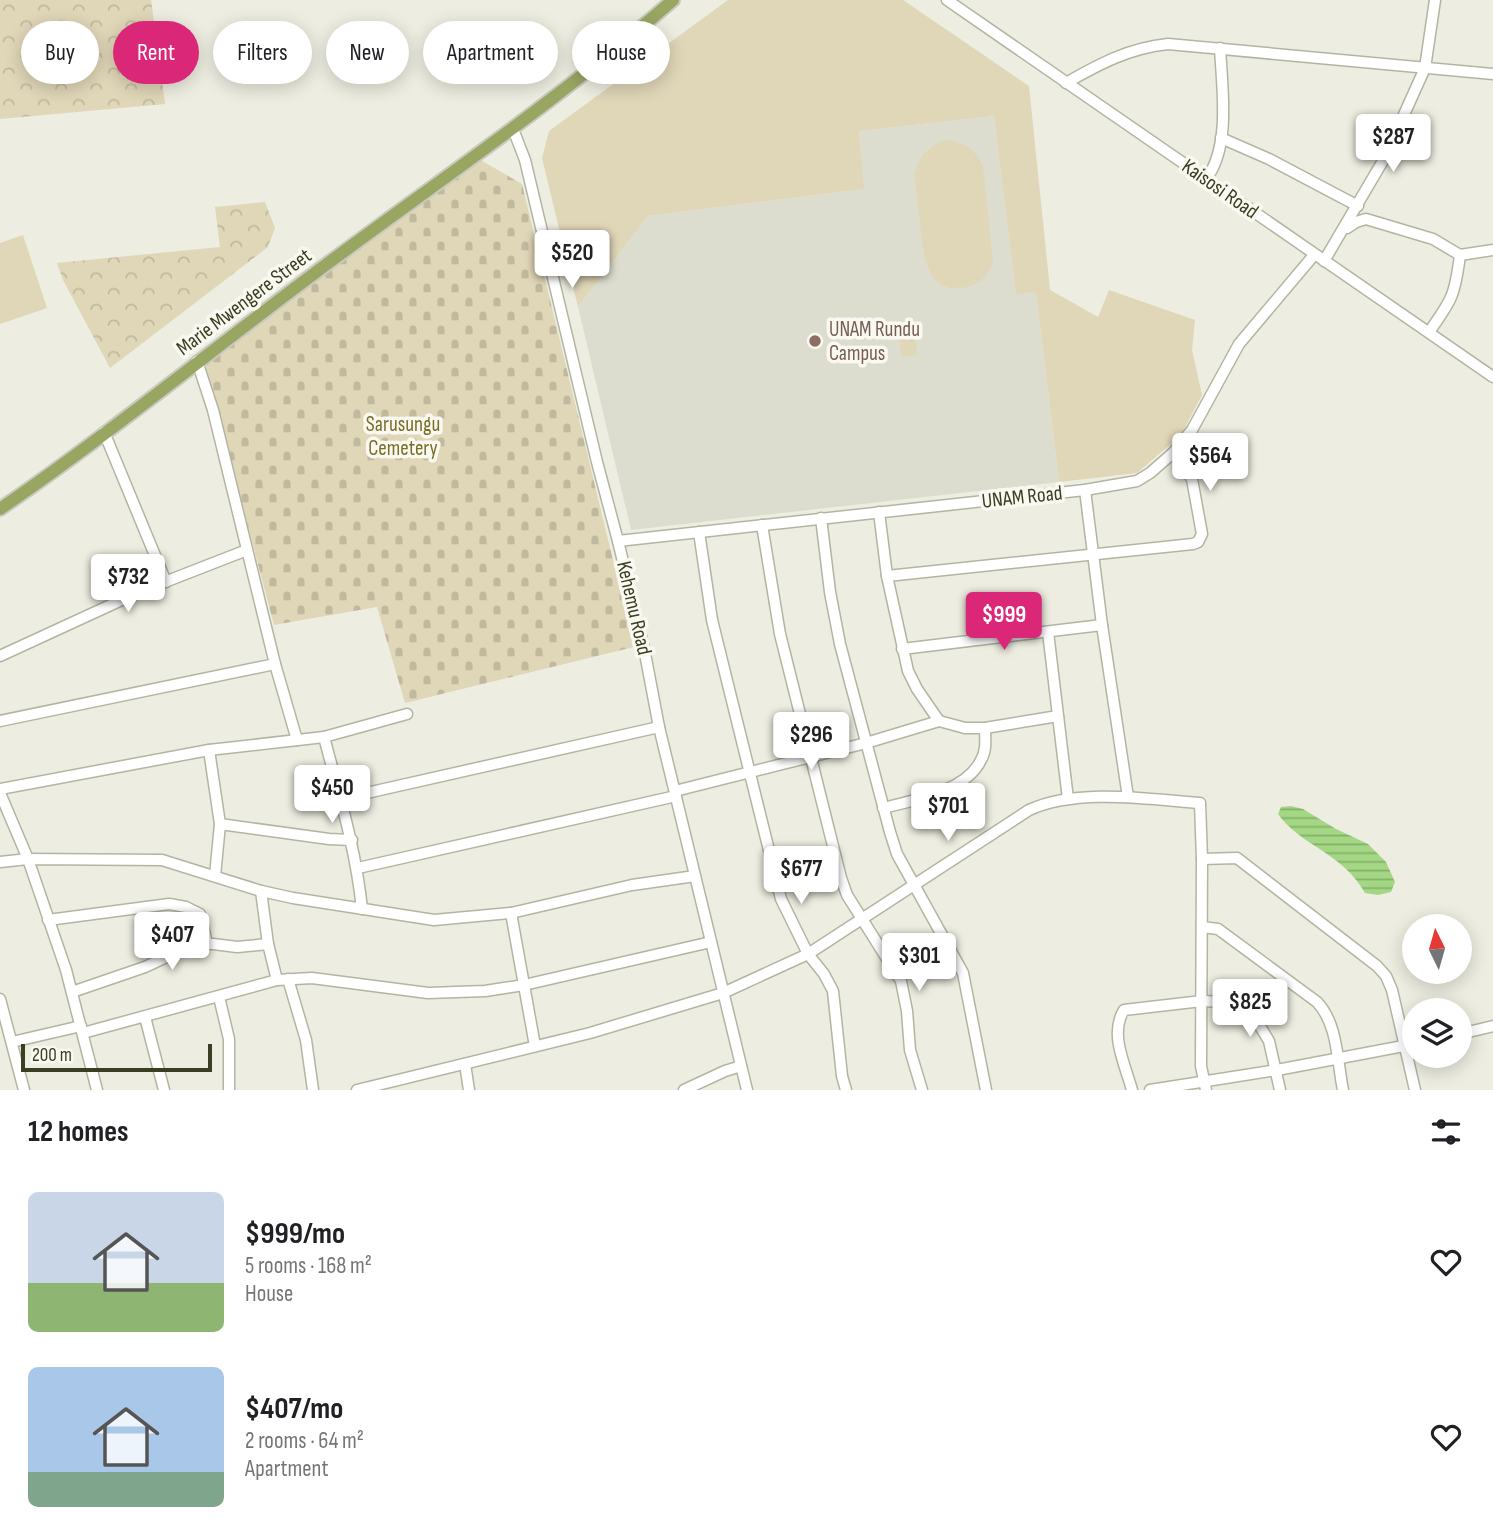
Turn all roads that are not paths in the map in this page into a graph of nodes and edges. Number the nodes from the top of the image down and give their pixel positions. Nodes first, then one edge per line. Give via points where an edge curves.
1 (673, 0) edge
2 (947, 0) edge
3 (1435, 0) edge
4 (1220, 48) junction
5 (1425, 68) junction
6 (1493, 74) edge
7 (1066, 83) junction
8 (513, 129) junction
9 (1222, 138) junction
10 (1206, 179) junction
11 (1357, 206) junction
12 (1341, 233) junction
13 (1493, 250) edge
14 (1314, 255) junction
15 (1460, 256) junction
16 (1324, 261) junction
17 (1429, 332) junction
18 (197, 361) junction
19 (1493, 377) edge
20 (104, 432) junction
21 (1172, 453) junction
22 (1085, 491) junction
23 (0, 509) edge
24 (879, 512) junction
25 (821, 518) junction
26 (762, 525) junction
27 (699, 532) junction
28 (618, 541) junction
29 (247, 550) junction
30 (1093, 554) junction
31 (887, 576) junction
32 (166, 582) junction
33 (1102, 625) junction
34 (1048, 632) junction
35 (902, 649) junction
36 (0, 656) edge
37 (275, 664) junction
38 (407, 714) dead end
39 (1058, 716) junction
40 (0, 721) edge
41 (939, 721) junction
42 (659, 727) junction
43 (985, 728) junction
44 (324, 737) junction
45 (297, 740) junction
46 (866, 743) junction
47 (209, 750) junction
48 (810, 756) junction
49 (750, 772) junction
50 (0, 791) edge
51 (676, 793) junction
52 (1128, 797) junction
53 (341, 799) junction
54 (1068, 799) junction
55 (883, 808) junction
56 (220, 824) junction
57 (352, 840) junction
58 (27, 859) junction
59 (1202, 859) junction
60 (0, 862) edge
61 (358, 868) junction
62 (215, 876) junction
63 (695, 876) junction
64 (913, 884) junction
65 (261, 891) junction
66 (362, 909) junction
67 (511, 913) junction
68 (862, 918) junction
69 (48, 920) junction
70 (1202, 927) junction
71 (711, 942) junction
72 (207, 943) junction
73 (268, 944) junction
74 (808, 954) junction
75 (288, 979) junction
76 (276, 980) junction
77 (524, 985) junction
78 (72, 992) junction
79 (723, 993) junction
80 (219, 997) junction
81 (0, 999) edge
82 (1202, 1001) junction
83 (145, 1017) junction
84 (1402, 1021) edge
85 (1493, 1026) edge
86 (82, 1030) junction
87 (1472, 1031) edge
88 (12, 1042) junction
89 (535, 1046) junction
90 (1402, 1046) edge
91 (1337, 1058) junction
92 (464, 1064) junction
93 (741, 1066) junction
94 (1413, 1068) edge
95 (1277, 1070) junction
96 (1205, 1086) edge
97 (24, 1090) edge
98 (97, 1090) edge
99 (164, 1090) edge
100 (229, 1090) edge
101 (313, 1090) edge
102 (357, 1090) edge
103 (469, 1090) edge
104 (684, 1090) edge
105 (747, 1090) edge
106 (846, 1090) edge
107 (922, 1090) edge
108 (986, 1090) edge
109 (1132, 1090) edge
110 (1150, 1090) edge
111 (1280, 1090) edge
112 (1343, 1090) edge
113 (1415, 1090) edge

1 - 8 main road, Marie Mwengere Street
2 - 7 street, Kaisosi Road
3 - 5 street
4 - 5 street
4 - 7 street via 1144,47 1104,61
4 - 9 street
5 - 6 street
5 - 11 street
7 - 10 street, Kaisosi Road
8 - 18 main road, Marie Mwengere Street
8 - 28 street, Kehemu Road via 525,160
9 - 10 street via 1218,158
9 - 11 street
10 - 14 street, Kaisosi Road
11 - 12 street
12 - 15 street via 1356,222 1370,220 1433,239
12 - 16 street
13 - 15 street
14 - 16 street, Kaisosi Road
14 - 21 street, UNAM Road via 1239,344 1192,430
15 - 17 street via 1451,301
16 - 17 street, Kaisosi Road
17 - 19 street, Kaisosi Road
18 - 20 main road, Marie Mwengere Street
18 - 29 street
20 - 23 main road, Marie Mwengere Street
20 - 32 street
21 - 22 street, UNAM Road via 1138,481
21 - 30 street via 1192,479 1202,534 1198,542
22 - 24 street, UNAM Road
22 - 30 street
24 - 25 street, UNAM Road
24 - 31 street
25 - 26 street, UNAM Road
25 - 46 street via 830,592
26 - 27 street, UNAM Road
26 - 48 street via 771,591
27 - 28 street, UNAM Road
27 - 49 street via 712,620
28 - 42 street, Kehemu Road
29 - 32 street
29 - 37 street
30 - 31 street
30 - 33 street
31 - 35 street
32 - 36 street
33 - 34 street
33 - 52 street
34 - 35 street
34 - 39 street
35 - 41 street via 917,690
37 - 40 street
37 - 45 street
38 - 44 street
39 - 43 street
39 - 54 street
41 - 43 street
41 - 46 street
42 - 51 street, Kehemu Road
42 - 53 street
43 - 55 street via 981,763 964,779 939,794
44 - 45 street
44 - 53 street
45 - 47 street
46 - 48 street
46 - 55 street
47 - 50 street
47 - 56 street
48 - 49 street
48 - 68 street via 841,878
49 - 51 street
49 - 74 street via 781,898
50 - 58 street
51 - 61 street
51 - 63 street, Kehemu Road
52 - 54 street
52 - 59 street via 1200,803
53 - 57 street
54 - 64 street via 1029,810
55 - 64 street via 897,854
56 - 57 street
56 - 62 street
57 - 61 street
58 - 60 street
58 - 62 street via 162,860
58 - 69 street
59 - 70 street
59 - 84 street via 1237,858 1377,966 1386,976
61 - 66 street
62 - 65 street
63 - 67 street via 645,882
63 - 71 street, Kehemu Road
64 - 68 street
64 - 108 street via 963,973
65 - 66 street
65 - 73 street
66 - 67 street via 434,920
67 - 77 street
68 - 74 street
68 - 107 street via 901,981 910,1050
69 - 72 street via 177,905 200,914
69 - 78 street
70 - 82 street
70 - 91 street via 1218,929 1317,1002 1331,1023
71 - 77 street
71 - 79 street, Kehemu Road
72 - 73 street via 237,947
72 - 78 street
73 - 76 street
74 - 79 street
74 - 106 street via 833,991
75 - 76 street
75 - 77 street via 447,993
75 - 101 street via 306,1041
76 - 80 street
77 - 89 street
78 - 86 street
79 - 89 street
79 - 93 street, Kehemu Road
80 - 83 street
80 - 100 street via 229,1039
81 - 88 street
82 - 95 street via 1224,1002 1255,1018 1269,1041
82 - 96 street
82 - 109 street via 1124,1010 1116,1032
83 - 86 street
83 - 99 street
85 - 87 street
86 - 88 street
86 - 98 street
88 - 97 street
89 - 92 street
90 - 91 street
91 - 95 street
91 - 112 street
92 - 102 street
92 - 103 street
93 - 104 street
93 - 105 street, Kehemu Road
94 - 113 street
95 - 96 street
95 - 111 street
96 - 110 street

